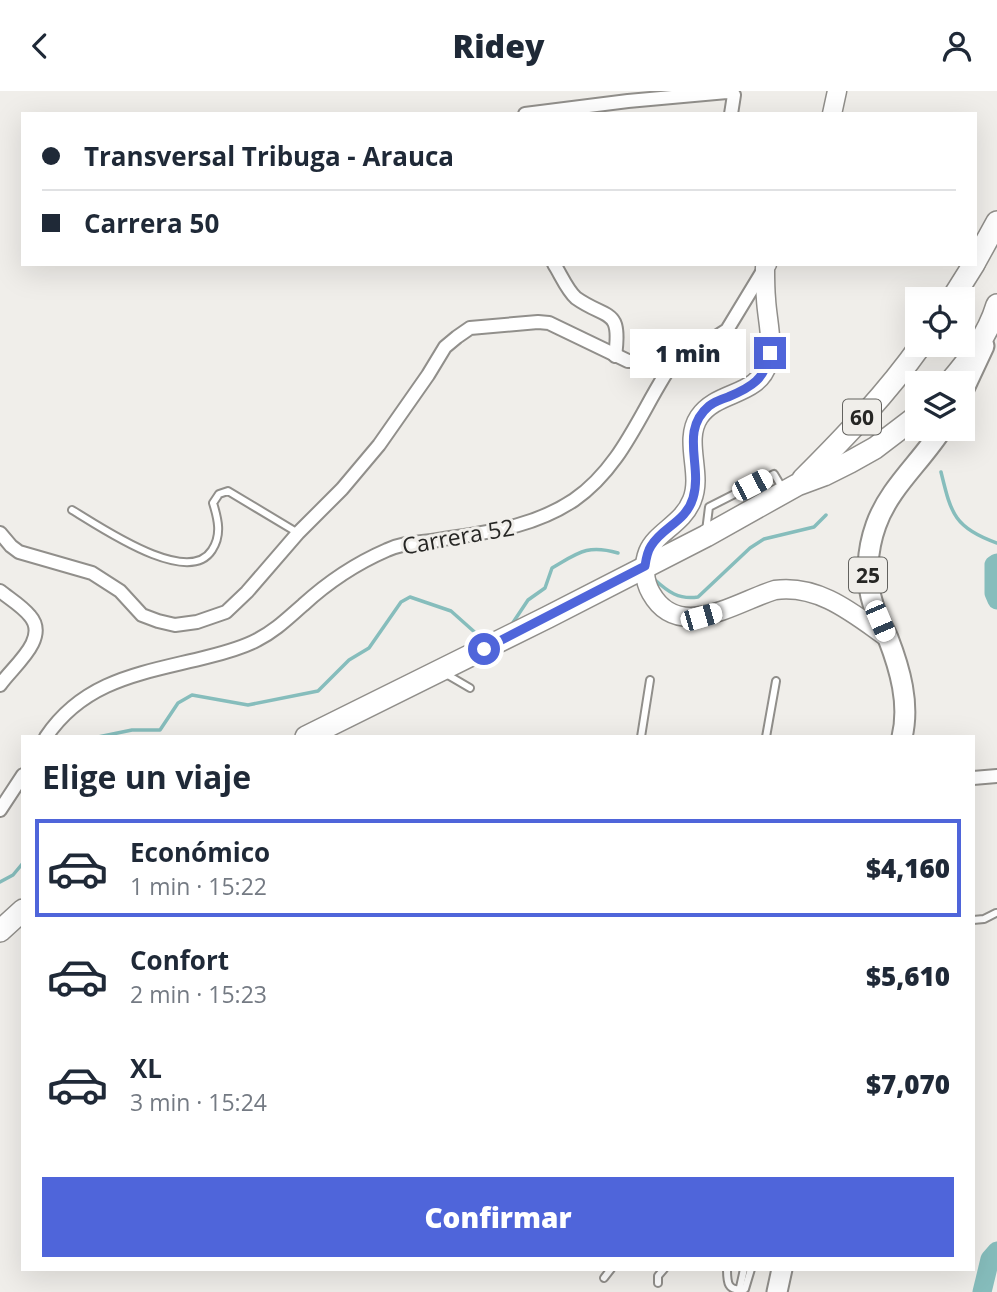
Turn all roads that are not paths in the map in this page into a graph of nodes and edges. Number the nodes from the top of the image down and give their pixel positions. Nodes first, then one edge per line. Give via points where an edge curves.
1 (837, 91) edge
2 (541, 112) edge
3 (731, 112) edge
4 (832, 112) edge
5 (997, 222) edge
6 (977, 258) edge
7 (555, 266) edge
8 (766, 266) edge
9 (972, 266) edge
10 (959, 287) edge
11 (994, 314) edge
12 (678, 355) junction
13 (615, 356) junction
14 (911, 357) edge
15 (958, 371) edge
16 (973, 371) edge
17 (905, 425) edge
18 (933, 441) edge
19 (791, 489) junction
20 (72, 510) dead end
21 (0, 533) edge
22 (299, 533) junction
23 (645, 566) junction
24 (0, 591) edge
25 (888, 638) junction
26 (441, 671) junction
27 (650, 680) dead end
28 (776, 681) dead end
29 (0, 685) edge
30 (470, 688) dead end
31 (905, 708) junction
32 (47, 735) edge
33 (310, 735) edge
34 (641, 735) edge
35 (766, 735) edge
36 (902, 735) edge
37 (911, 735) edge
38 (997, 776) edge
39 (21, 778) edge
40 (975, 778) edge
41 (0, 810) edge
42 (21, 912) edge
43 (996, 913) edge
44 (975, 921) edge
45 (0, 931) edge
46 (609, 1271) edge
47 (662, 1271) edge
48 (727, 1271) edge
49 (744, 1271) edge
50 (750, 1271) edge
51 (782, 1271) edge
52 (604, 1277) dead end
53 (658, 1283) dead end
54 (739, 1292) edge
55 (777, 1292) edge

1 - 4 main road
2 - 3 street via 727,92 734,95
5 - 6 highway
7 - 13 street via 572,294 612,319 618,338
8 - 12 street via 727,330
8 - 23 main road via 768,364 752,386 711,404 699,417 693,444 694,495 677,522 652,543
9 - 10 highway
11 - 15 highway
11 - 16 main road
12 - 13 street via 638,362
12 - 32 street, Carrera 52 via 624,447 601,477 573,500 521,526 387,549 327,585 255,641 102,686 80,699
13 - 22 street via 549,323 470,328 445,348 379,445
14 - 19 highway, 60 via 840,443
17 - 19 highway, 60 via 850,462
18 - 25 main road, 25 via 886,502 871,544 870,589
19 - 23 highway, 60
20 - 22 lane via 173,562 199,561 210,554 218,539 213,503 228,491
21 - 22 street via 19,552 92,573 120,591 142,615 175,625 226,613
23 - 25 main road via 646,582 655,600 674,614 701,617 763,594 800,590 850,611
23 - 26 highway, 60
24 - 29 street via 29,615 35,637
25 - 31 main road, 25
26 - 30 lane
26 - 33 highway, 60
27 - 34 lane
28 - 35 lane
31 - 36 main road, 25
31 - 37 street
38 - 40 street
39 - 41 street
42 - 45 highway
43 - 44 lane
46 - 52 lane
47 - 53 lane
48 - 54 lane via 727,1283
49 - 54 lane
50 - 54 lane via 745,1289
51 - 55 main road

